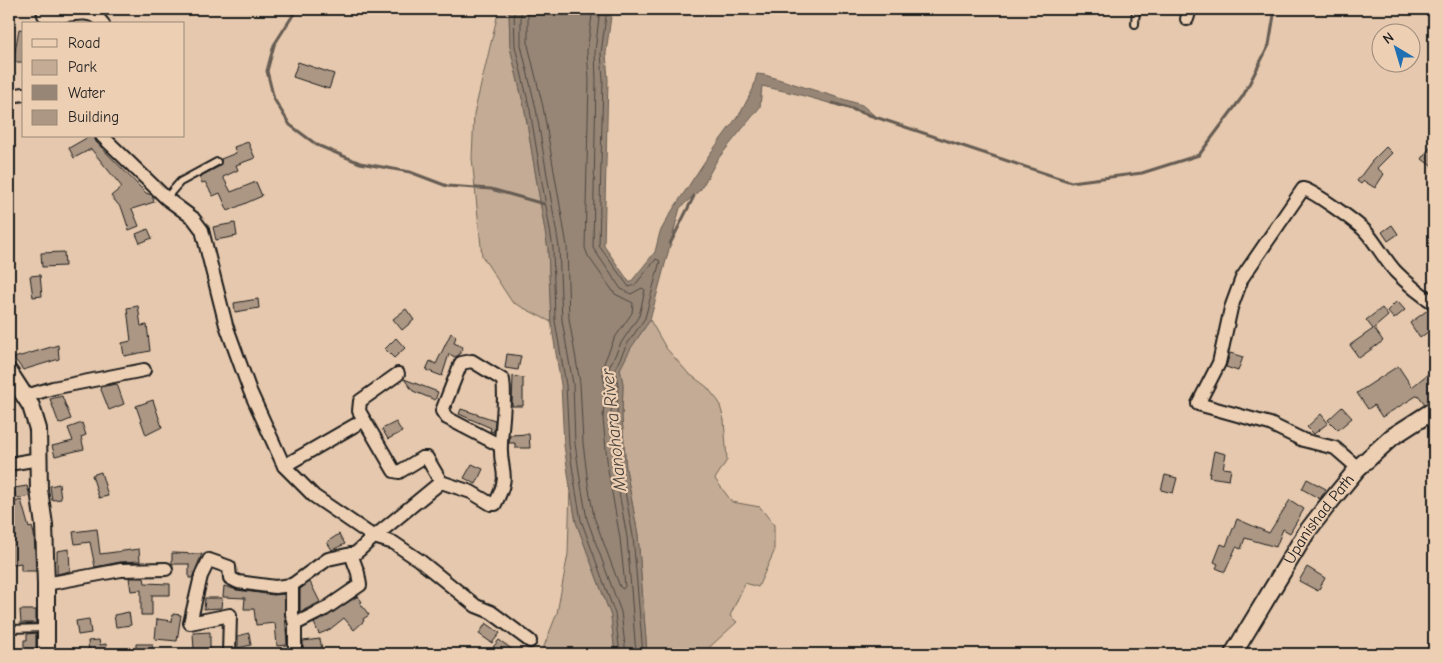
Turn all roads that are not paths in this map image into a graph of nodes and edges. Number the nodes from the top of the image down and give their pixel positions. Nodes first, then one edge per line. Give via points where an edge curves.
1 (43, 9) edge
2 (1136, 9) edge
3 (102, 22) edge
4 (1135, 24) dead end
5 (22, 94) edge
6 (9, 96) edge
7 (104, 138) edge
8 (217, 162) dead end
9 (166, 198) junction
10 (1434, 303) edge
11 (144, 370) dead end
12 (9, 372) edge
13 (398, 374) dead end
14 (26, 396) junction
15 (1434, 410) edge
16 (364, 420) junction
17 (501, 446) junction
18 (39, 458) junction
19 (9, 464) edge
20 (284, 466) junction
21 (1358, 468) junction
22 (441, 482) junction
23 (374, 537) junction
24 (351, 554) junction
25 (166, 570) dead end
26 (46, 584) junction
27 (292, 585) junction
28 (9, 622) edge
29 (295, 624) junction
30 (46, 628) junction
31 (530, 642) dead end
32 (46, 654) edge
33 (230, 654) edge
34 (295, 654) edge
35 (1233, 654) edge

1 - 3 street via 44,15 50,18 91,13
2 - 4 lane
5 - 6 street
7 - 9 street
8 - 9 lane via 180,182
9 - 20 street via 189,214 202,230 226,325 250,391
10 - 21 street via 1396,272 1365,231 1319,196 1303,188 1242,278 1231,308 1219,363 1198,404 1270,424 1303,440 1335,448
11 - 14 street
12 - 14 main road
13 - 16 street via 360,401 359,411
14 - 18 main road via 38,429
15 - 21 main road, Upanishad Path via 1392,437
16 - 20 street
16 - 22 street via 394,471 399,472 427,458
17 - 17 street via 503,380 472,361 461,363 442,411 447,418
17 - 22 street via 505,481 495,504
18 - 19 street
18 - 26 main road
20 - 23 street via 314,496
21 - 35 main road, Upanishad Path via 1306,534
22 - 23 street
23 - 24 street
23 - 31 street via 394,544 419,560 476,606 491,612
24 - 27 street via 328,559
24 - 29 street via 360,585 325,609
25 - 26 street via 121,570
26 - 30 main road
27 - 29 street
27 - 33 street via 275,587 238,582 230,578 229,567 209,560 201,576 190,623 230,615
28 - 30 lane via 10,629
29 - 34 street
30 - 32 main road

